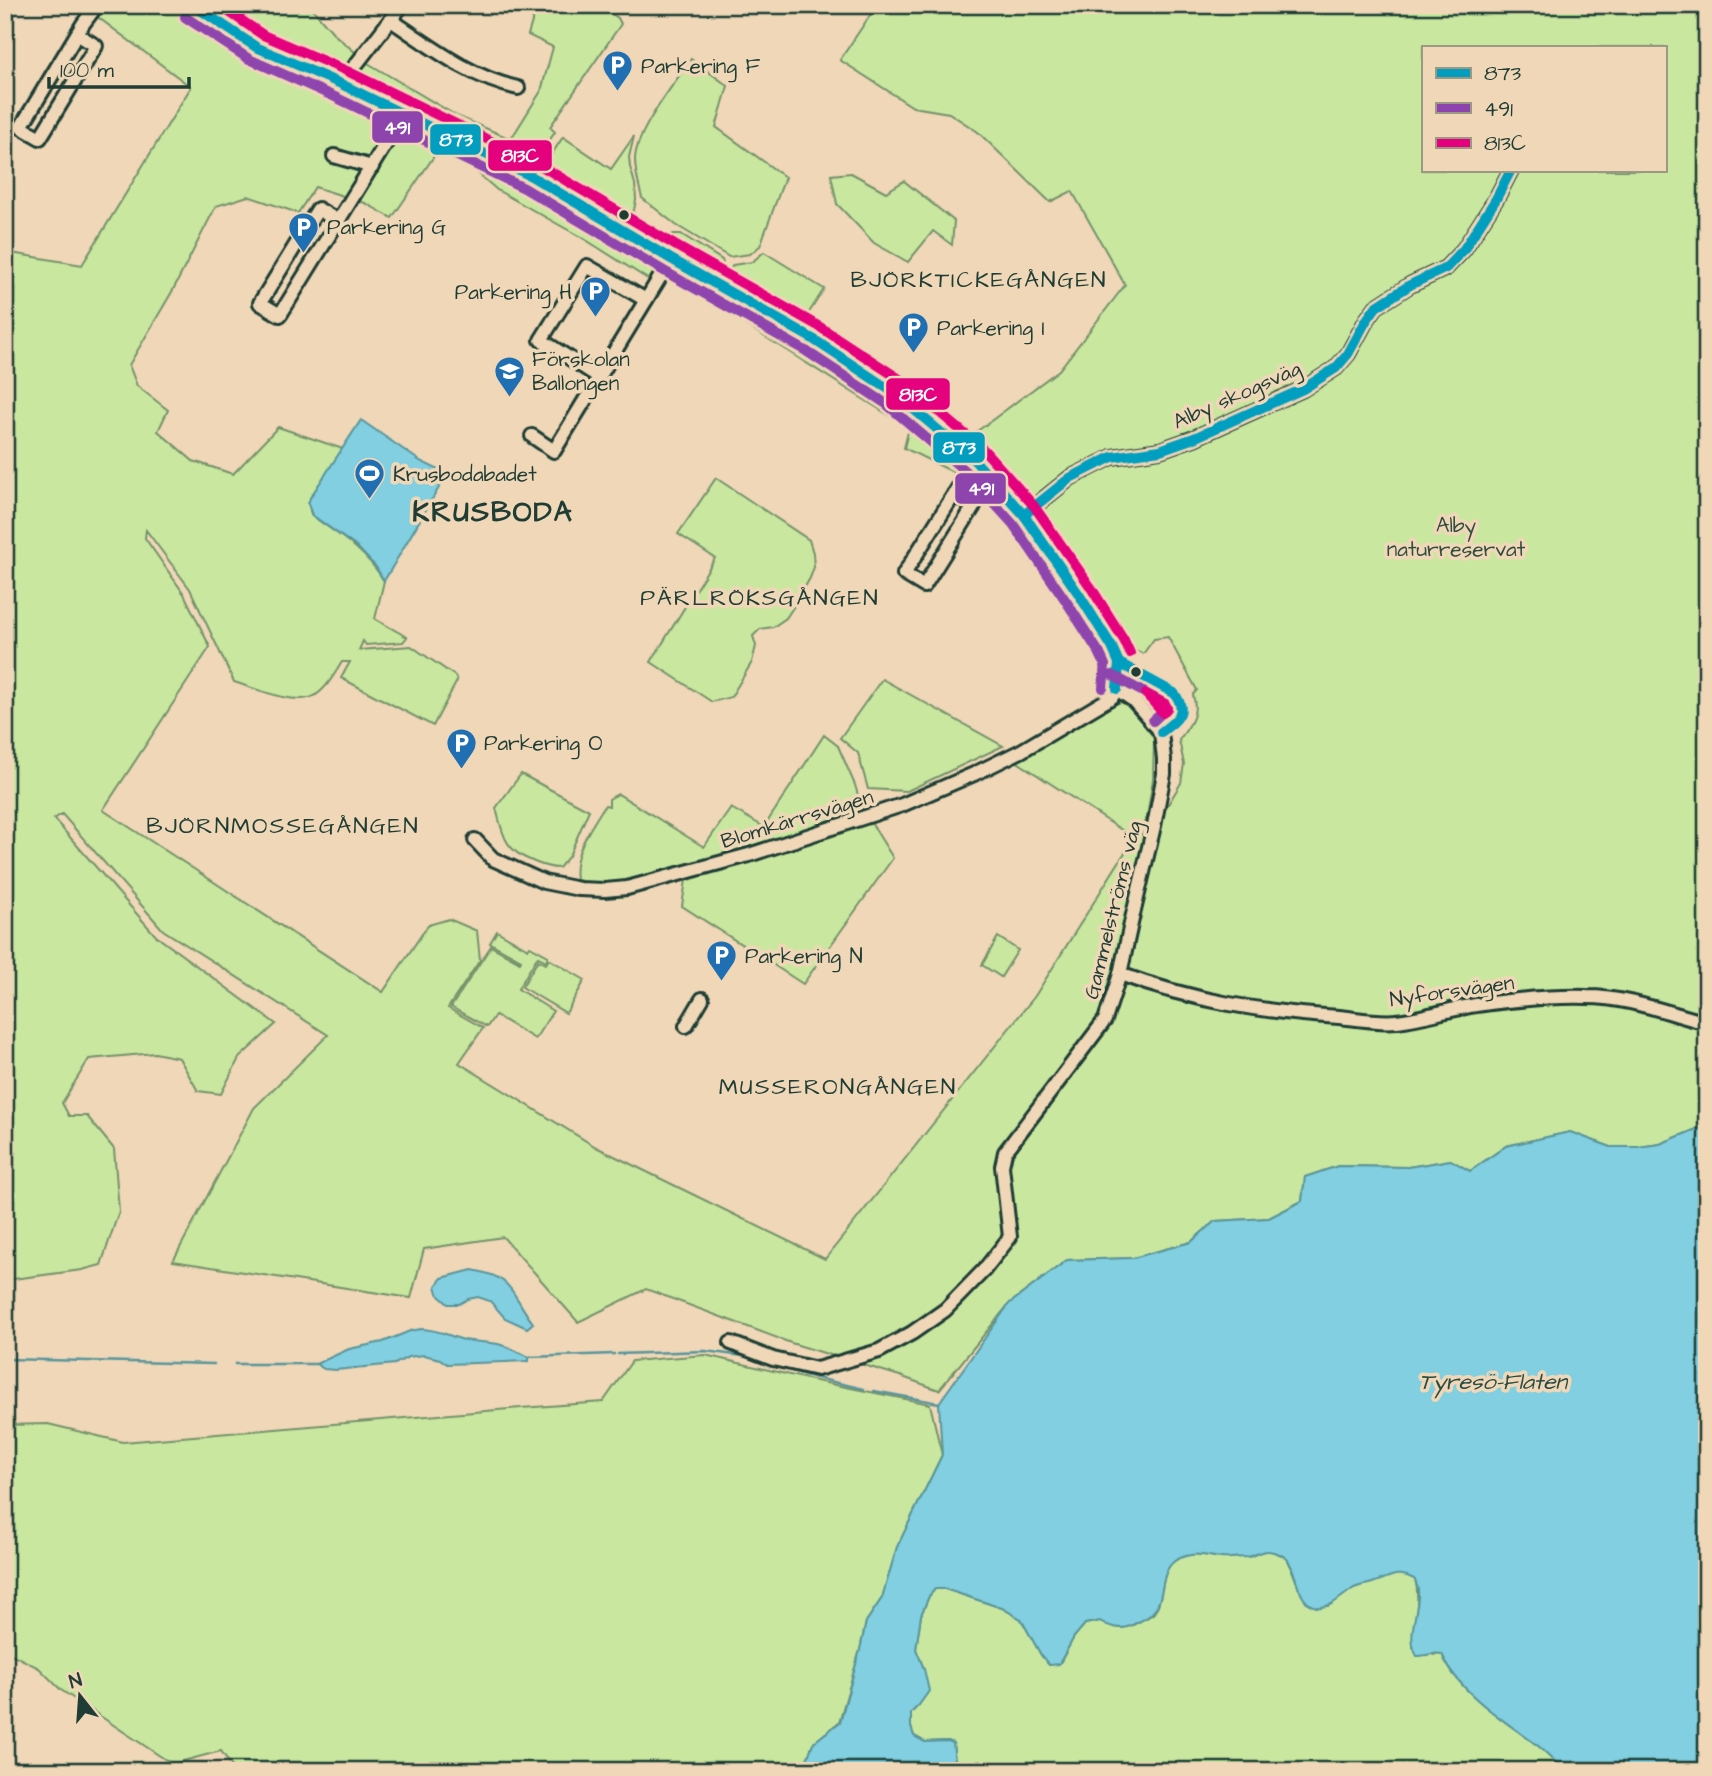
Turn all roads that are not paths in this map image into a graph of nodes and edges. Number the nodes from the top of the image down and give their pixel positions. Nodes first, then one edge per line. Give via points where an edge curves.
1 (97, 5) edge
2 (193, 5) edge
3 (402, 5) edge
4 (391, 20) junction
5 (77, 34) junction
6 (341, 84) junction
7 (518, 88) dead end
8 (404, 114) junction
9 (334, 156) dead end
10 (372, 167) junction
11 (1510, 172) edge
12 (338, 221) junction
13 (671, 259) junction
14 (646, 300) junction
15 (599, 377) junction
16 (532, 436) dead end
17 (975, 461) junction
18 (954, 494) junction
19 (1024, 515) junction
20 (1117, 690) junction
21 (475, 840) dead end
22 (1120, 974) junction
23 (702, 999) dead end
24 (1707, 1023) edge
25 (686, 1026) dead end
26 (731, 1343) dead end

1 - 5 street
2 - 6 street via 257,47
3 - 4 street
4 - 6 street
4 - 7 street via 447,58 501,85
5 - 5 street via 21,127 40,138 96,46
6 - 8 street
8 - 10 street
8 - 13 street via 531,176
9 - 10 street
10 - 12 street
11 - 19 street, Alby skogsväg via 1464,248 1446,268 1376,307 1336,368 1303,389 1194,438 1160,450 1112,457 1070,478
12 - 12 street via 318,209 260,303 281,315
13 - 14 street
13 - 17 street via 824,346 893,392
14 - 15 street
14 - 15 street via 587,266 547,330 541,341
15 - 16 street via 554,450
17 - 18 street
17 - 19 street
18 - 18 street via 974,506 924,586 904,574
19 - 20 street via 1112,647 1119,663
20 - 21 street, Blomkärrsvägen via 1021,751 901,805 638,886 579,889 544,882 493,859
20 - 22 street, Gammelströms väg via 1161,732 1164,774
22 - 24 street, Nyforsvägen via 1217,1003 1321,1016 1396,1021 1475,1005 1590,997 1629,1002
22 - 26 street, Gammelströms väg via 1105,1020 1005,1152 1002,1166 1010,1237 946,1310 879,1352 817,1369
23 - 25 street

